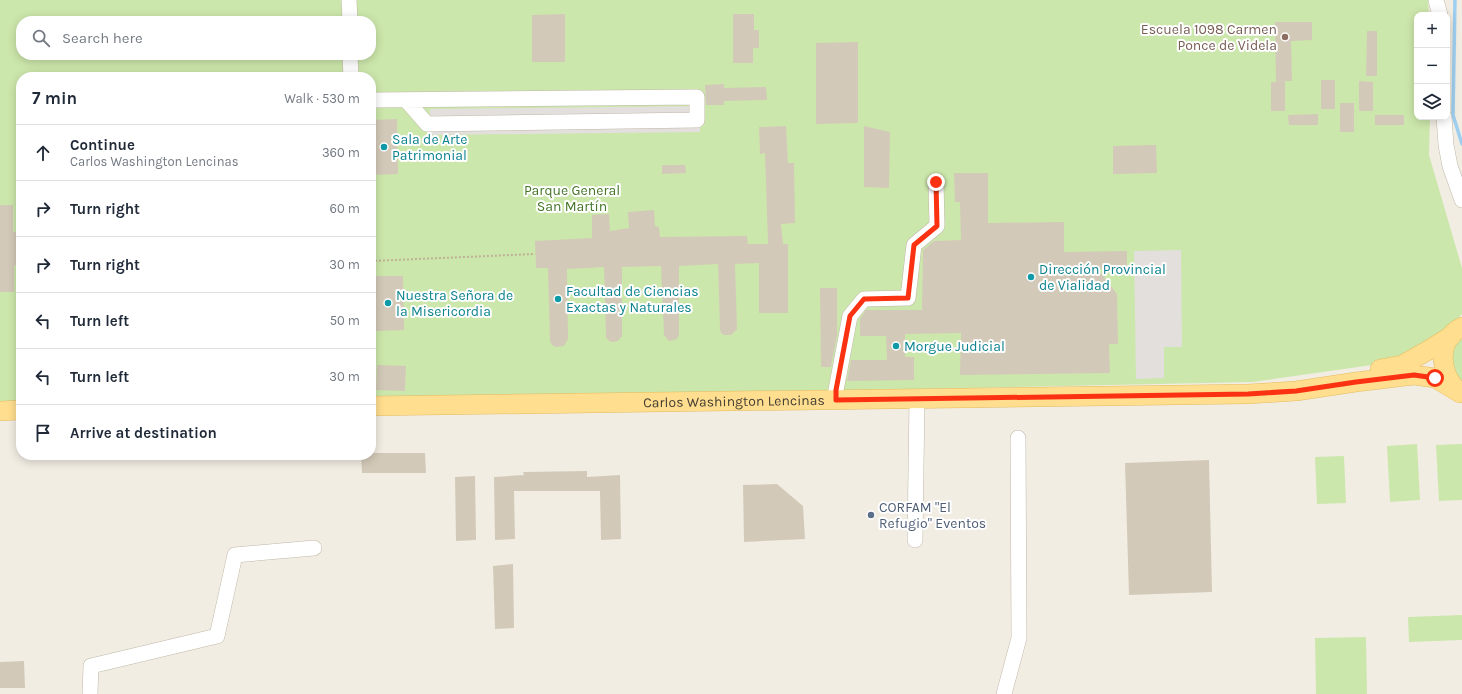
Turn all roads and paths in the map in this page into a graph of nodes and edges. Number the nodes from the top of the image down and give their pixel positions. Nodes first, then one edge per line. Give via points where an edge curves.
1 (349, 0) edge
2 (1436, 0) edge
3 (1439, 12) edge
4 (350, 16) edge
5 (350, 60) edge
6 (351, 72) edge
7 (376, 100) edge
8 (406, 100) junction
9 (1444, 120) edge
10 (936, 182) dead end
11 (1462, 200) edge
12 (535, 254) dead end
13 (376, 261) edge
14 (1458, 328) edge
15 (1461, 394) edge
16 (1193, 395) junction
17 (917, 398) junction
18 (836, 400) junction
19 (376, 406) edge
20 (16, 410) edge
21 (0, 411) edge
22 (1018, 438) dead end
23 (915, 540) dead end
24 (314, 548) dead end
25 (90, 694) edge
26 (1004, 694) edge

1 - 4 street
2 - 3 street
5 - 6 street
7 - 8 street
8 - 8 street via 697,97 697,120 427,124
9 - 11 street via 1450,166
10 - 18 street via 937,226 914,245 908,298 864,299 850,316
12 - 13 path
14 - 15 main road via 1444,351 1443,367 1449,382
14 - 16 main road, Carlos Washington Lencinas via 1402,365 1370,372
15 - 16 main road, Carlos Washington Lencinas via 1435,378 1414,375 1296,391
16 - 17 main road, Carlos Washington Lencinas
17 - 18 main road, Carlos Washington Lencinas
17 - 23 street
18 - 19 main road, Carlos Washington Lencinas
20 - 21 main road
22 - 26 street via 1019,638
24 - 25 street via 235,555 217,636 91,666

